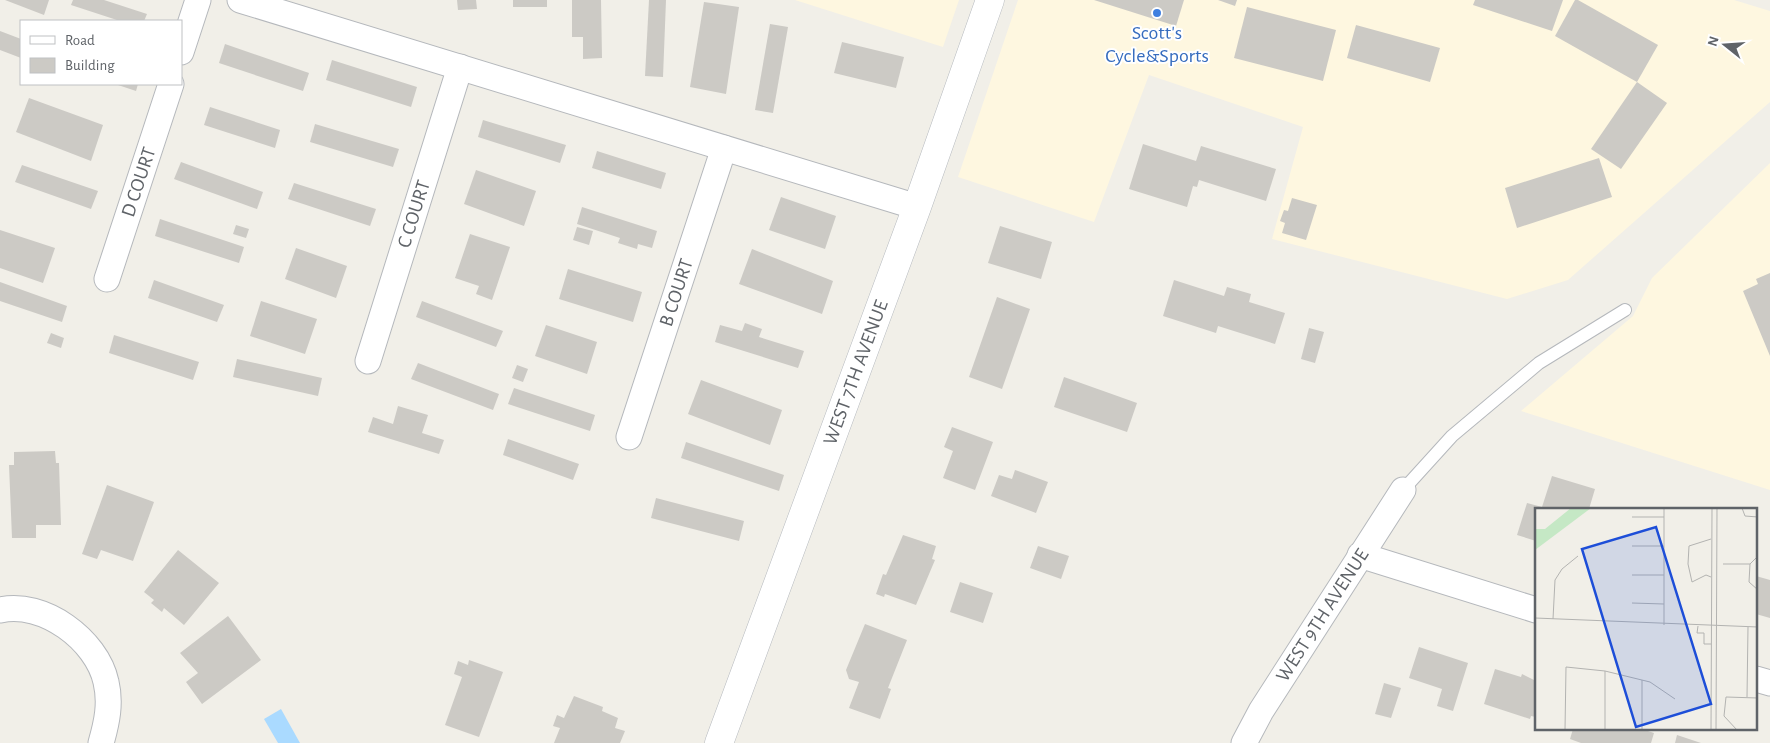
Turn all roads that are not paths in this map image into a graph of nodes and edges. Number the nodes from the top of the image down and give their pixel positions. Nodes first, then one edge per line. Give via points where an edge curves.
1 (198, 0) edge
2 (240, 0) edge
3 (990, 0) edge
4 (182, 49) edge
5 (460, 67) junction
6 (171, 85) edge
7 (724, 148) junction
8 (917, 207) junction
9 (108, 279) dead end
10 (1625, 310) dead end
11 (368, 361) dead end
12 (629, 437) dead end
13 (1403, 490) joint
14 (1360, 555) junction
15 (0, 610) edge
16 (1535, 610) edge
17 (101, 743) edge
18 (719, 743) edge
19 (1244, 743) edge

1 - 4 street
2 - 5 street
3 - 8 street, WEST 7TH AVENUE
5 - 7 street
5 - 11 street, C COURT
6 - 9 street, D COURT
7 - 8 street
7 - 12 street, B COURT
8 - 18 street, WEST 7TH AVENUE
10 - 13 lane via 1539,363 1452,436
13 - 14 street, WEST 9TH AVENUE
14 - 16 street
14 - 19 street, WEST 9TH AVENUE via 1261,710
15 - 17 street via 38,612 68,627 92,650 106,681 109,714

